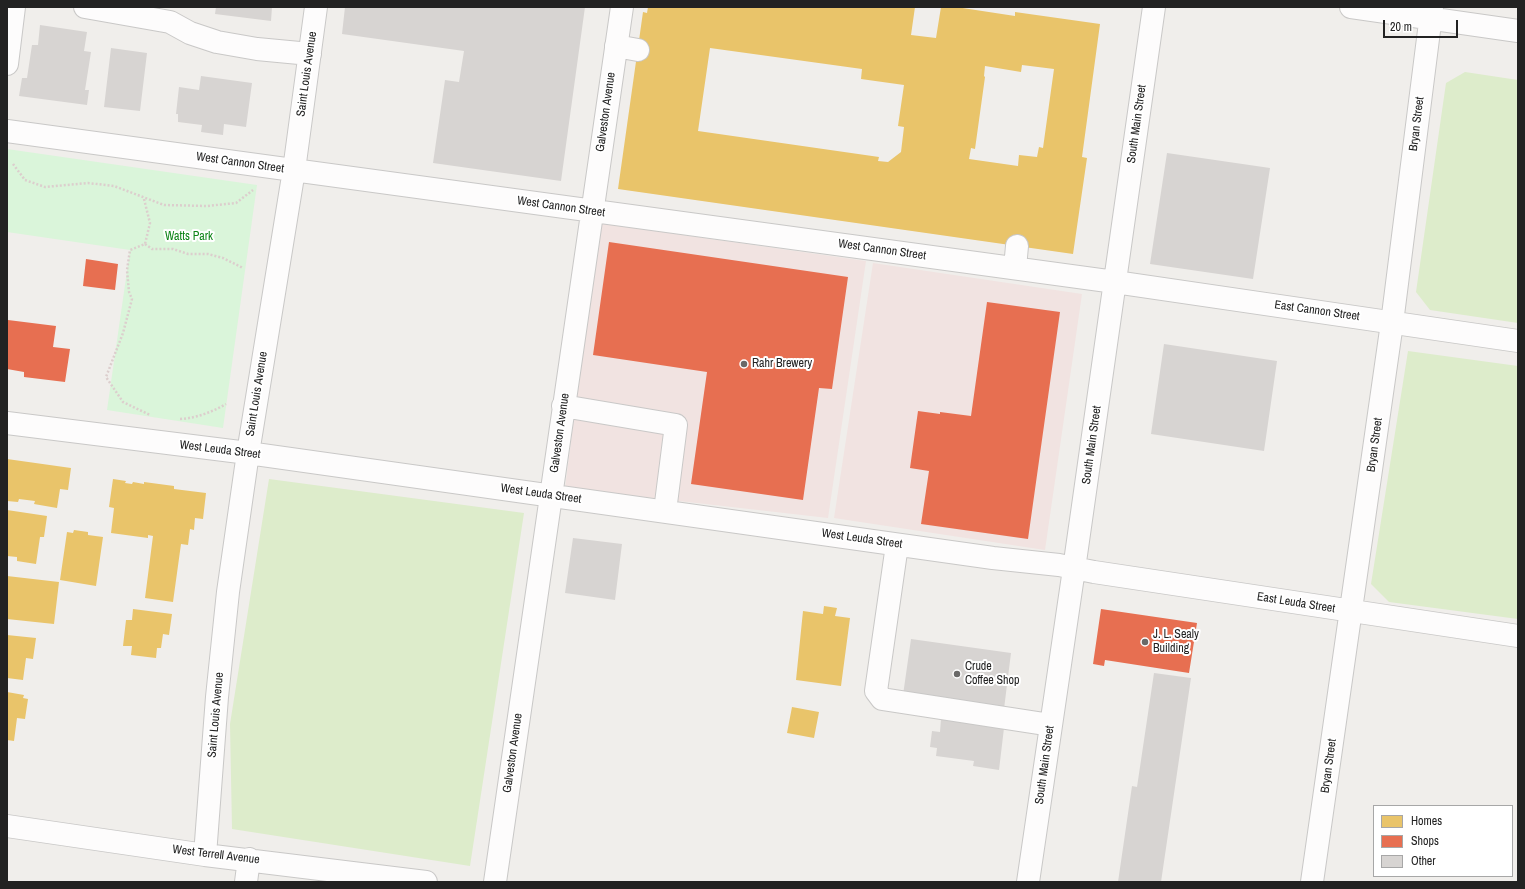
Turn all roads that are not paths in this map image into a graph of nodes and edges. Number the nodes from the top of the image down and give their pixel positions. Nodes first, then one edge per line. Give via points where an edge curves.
1 (14, 7) edge
2 (85, 7) edge
3 (316, 7) edge
4 (622, 7) edge
5 (1154, 7) edge
6 (1352, 7) edge
7 (1431, 12) edge
8 (1484, 16) edge
9 (1518, 31) edge
10 (616, 46) junction
11 (638, 50) dead end
12 (310, 54) junction
13 (7, 64) edge
14 (7, 131) edge
15 (294, 170) junction
16 (592, 211) junction
17 (1017, 246) dead end
18 (1015, 268) junction
19 (1115, 282) junction
20 (1392, 322) junction
21 (1518, 341) edge
22 (564, 406) junction
23 (7, 423) edge
24 (248, 453) junction
25 (551, 495) junction
26 (665, 511) junction
27 (897, 545) junction
28 (1074, 569) junction
29 (1351, 611) junction
30 (1518, 636) edge
31 (1051, 725) junction
32 (7, 826) edge
33 (205, 855) junction
34 (249, 859) junction
35 (246, 882) edge
36 (426, 882) edge
37 (494, 882) edge
38 (1028, 882) edge
39 (1312, 882) edge

1 - 13 street
2 - 12 street via 170,22 190,33 217,42
3 - 12 street, Saint Louis Avenue
4 - 10 street, Galveston Avenue
5 - 19 street, South Main Street
6 - 7 street
7 - 8 street
7 - 20 street, Bryan Street
8 - 9 street
10 - 11 street
10 - 16 street, Galveston Avenue
12 - 15 street, Saint Louis Avenue
14 - 15 street, West Cannon Street
15 - 16 street, West Cannon Street
15 - 24 street, Saint Louis Avenue
16 - 18 street, West Cannon Street
16 - 22 street, Galveston Avenue
17 - 18 street
18 - 19 street, West Cannon Street
19 - 20 street, East Cannon Street
19 - 28 street, South Main Street
20 - 21 street, East Cannon Street
20 - 29 street, Bryan Street
22 - 25 street, Galveston Avenue
22 - 26 street via 676,425
23 - 24 street, West Leuda Street
24 - 25 street, West Leuda Street
24 - 33 street, Saint Louis Avenue via 228,592
25 - 26 street, West Leuda Street
25 - 37 street, Galveston Avenue
26 - 27 street, West Leuda Street
27 - 28 street, West Leuda Street
27 - 31 street via 876,690 882,699
28 - 29 street, East Leuda Street
28 - 31 street, South Main Street
29 - 30 street, East Leuda Street
29 - 39 street, Bryan Street
31 - 38 street, South Main Street
32 - 33 street, West Terrell Avenue
33 - 34 street, West Terrell Avenue
34 - 35 street
34 - 36 street, West Terrell Avenue

